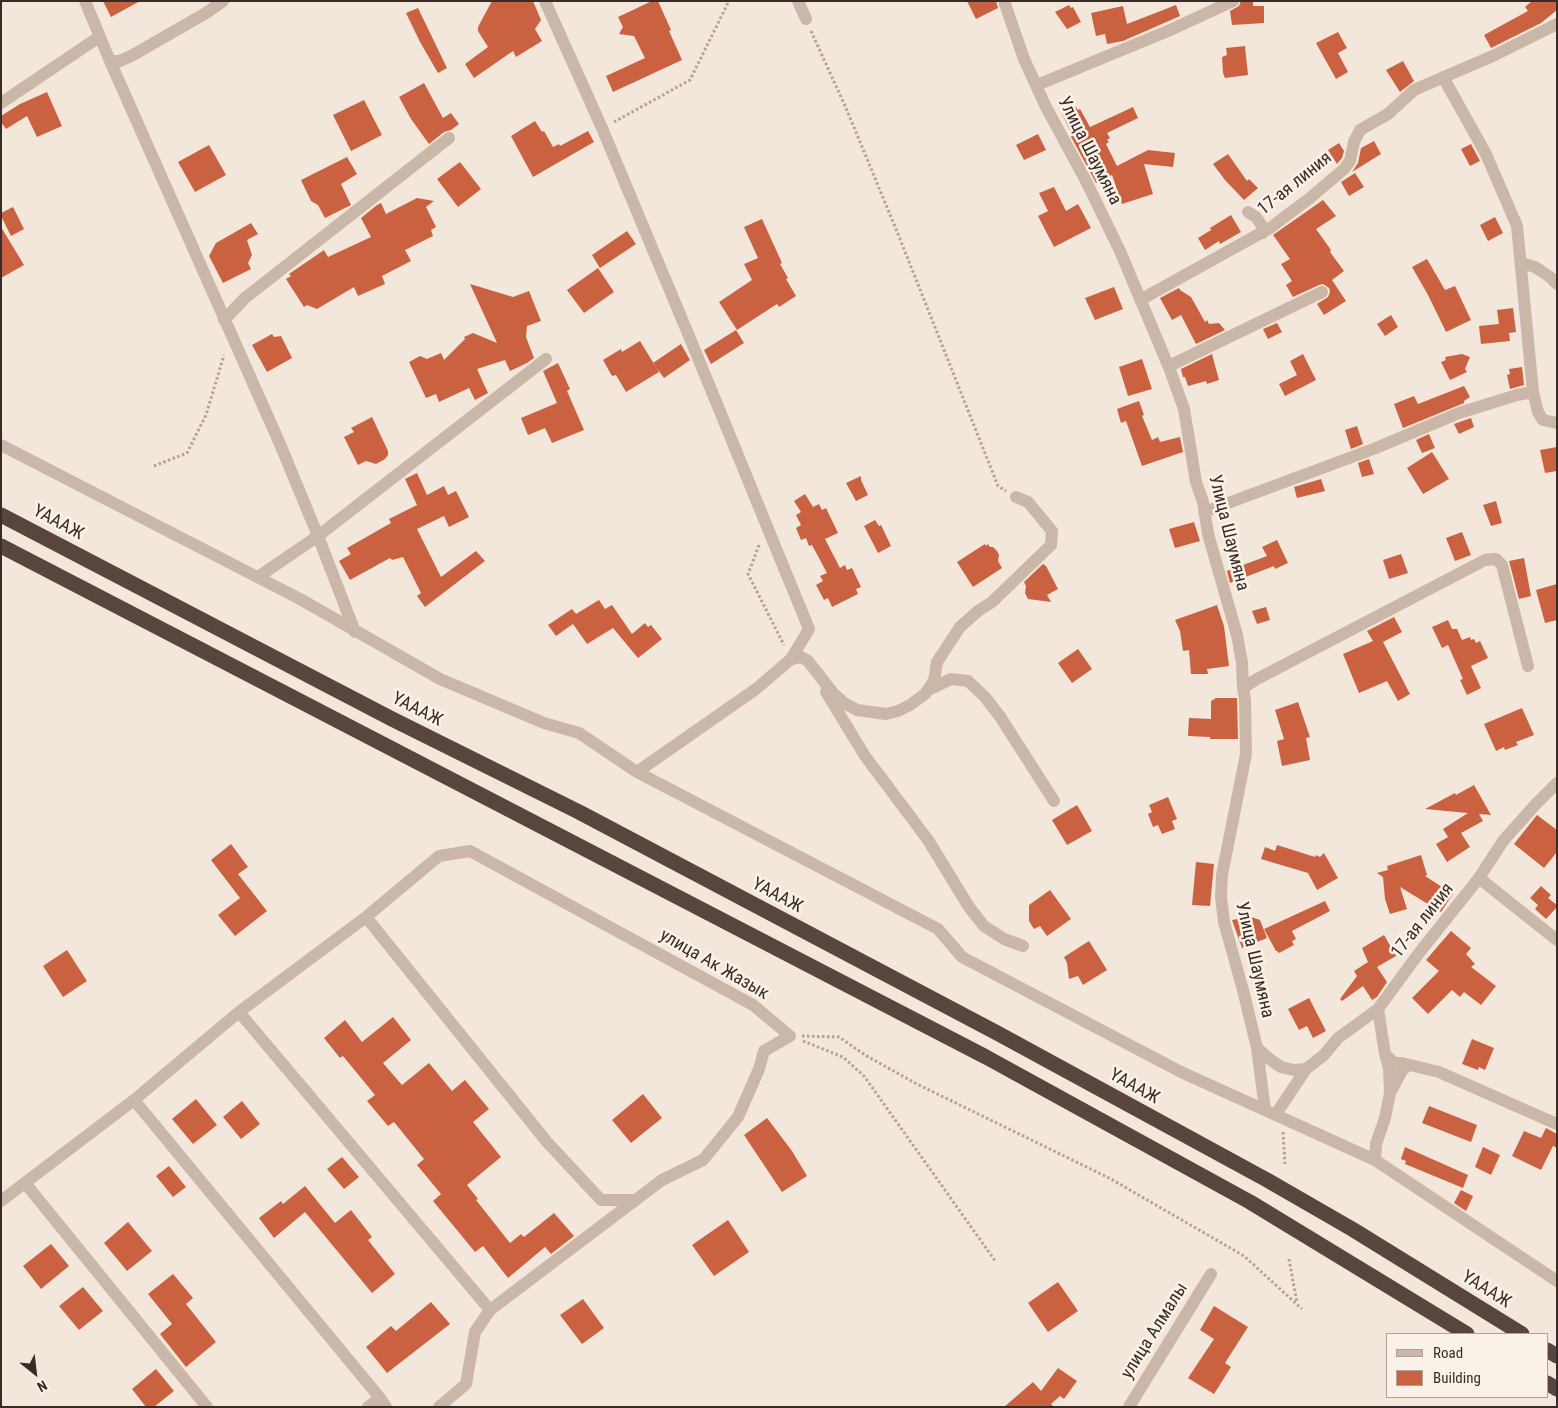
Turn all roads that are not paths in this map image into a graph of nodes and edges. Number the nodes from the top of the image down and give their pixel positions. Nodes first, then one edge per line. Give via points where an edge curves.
1 (85, 1) edge
2 (223, 1) edge
3 (545, 1) edge
4 (798, 1) edge
5 (1004, 1) edge
6 (1233, 1) edge
7 (806, 19) road end
8 (1557, 24) edge
9 (99, 37) junction
10 (110, 62) junction
11 (1443, 77) junction
12 (1037, 84) junction
13 (1, 103) edge
14 (449, 138) dead end
15 (1248, 212) dead end
16 (1263, 233) junction
17 (1520, 263) junction
18 (1557, 284) edge
19 (1322, 292) dead end
20 (1140, 300) junction
21 (224, 320) junction
22 (546, 359) dead end
23 (1168, 366) junction
24 (1533, 392) junction
25 (1557, 423) edge
26 (1, 445) edge
27 (1016, 497) road end
28 (1204, 512) junction
29 (1, 515) edge
30 (318, 536) junction
31 (1, 546) edge
32 (258, 578) junction
33 (355, 632) junction
34 (791, 659) junction
35 (1528, 666) dead end
36 (820, 676) junction
37 (1243, 688) junction
38 (928, 690) junction
39 (637, 772) junction
40 (1557, 783) edge
41 (1054, 801) dead end
42 (1480, 878) junction
43 (366, 917) junction
44 (1557, 940) edge
45 (1023, 946) dead end
46 (1378, 1009) junction
47 (239, 1012) junction
48 (1257, 1048) junction
49 (1385, 1054) junction
50 (1409, 1065) junction
51 (1306, 1069) junction
52 (1390, 1093) junction
53 (134, 1100) junction
54 (1275, 1114) junction
55 (1557, 1124) edge
56 (1375, 1160) junction
57 (25, 1183) junction
58 (636, 1200) junction
59 (1, 1201) edge
60 (1211, 1274) dead end
61 (1557, 1281) edge
62 (490, 1310) junction
63 (1465, 1333) edge
64 (1520, 1333) edge
65 (383, 1403) edge
66 (207, 1407) edge
67 (368, 1407) edge
68 (439, 1407) edge
69 (1129, 1407) edge

1 - 9 street
2 - 10 street via 133,55
3 - 34 street via 602,128 808,629
4 - 7 street
5 - 12 street, Улица Шаумяна via 1024,59
6 - 12 street via 1168,32
8 - 11 street, 17-ая линия via 1495,56
9 - 10 street
9 - 13 street
10 - 21 street
11 - 16 street, 17-ая линия via 1414,90 1388,114 1360,130 1344,169
11 - 17 street via 1486,154 1509,207 1516,226
12 - 20 street, Улица Шаумяна
14 - 21 street via 245,298
15 - 16 street via 1256,217
16 - 20 street, 17-ая линия
17 - 18 street via 1535,267
17 - 24 street
19 - 23 street
20 - 23 street, Улица Шаумяна
21 - 30 street
22 - 30 street
23 - 28 street, Улица Шаумяна via 1184,409
24 - 25 street via 1543,420
24 - 28 street via 1459,413 1376,448
26 - 32 street
27 - 38 street via 1028,502 1052,531 1051,545 992,602 960,627 937,662 934,682
28 - 37 street, Улица Шаумяна via 1237,635
29 - 64 highway, ҮАААЖ via 392,719 579,812 999,1034 1267,1180
30 - 32 street
30 - 33 street
31 - 63 highway via 986,1057 1250,1202
32 - 33 street
33 - 39 street via 440,679 544,723 579,733
34 - 36 street via 801,657 808,661
34 - 39 street via 756,689
35 - 37 street via 1502,565 1496,559 1486,560
36 - 38 street via 844,703 873,713 898,712
36 - 45 street via 827,694 866,756 928,840 969,907 984,926
37 - 48 street, Улица Шаумяна via 1246,754 1222,874 1221,897 1224,922
38 - 41 street via 951,679 968,680 1001,718
39 - 54 street via 938,929 962,957 1182,1072
40 - 42 street, 17-ая линия via 1503,841
42 - 44 street
42 - 46 street, 17-ая линия
43 - 47 street, улица Ак Жазык
43 - 58 street via 547,1142 601,1200
43 - 58 street, улица Ак Жазык via 439,856 470,850 754,1005 790,1036 764,1051 738,1117 703,1160 662,1180
46 - 49 street
46 - 51 street, 17-ая линия via 1338,1038
47 - 53 street, улица Ак Жазык
47 - 62 street
48 - 51 street via 1281,1067
48 - 54 street, Улица Шаумяна
49 - 50 street via 1394,1063
49 - 52 street
50 - 52 street via 1402,1069
50 - 55 street via 1439,1072
51 - 54 street, 17-ая линия
52 - 56 street via 1376,1144
53 - 57 street, улица Ак Жазык
53 - 65 street
54 - 56 street
56 - 61 street
57 - 59 street, улица Ак Жазык
57 - 66 street
58 - 62 street
60 - 69 street, улица Алмалы
62 - 68 street via 475,1332 466,1384
65 - 67 street

